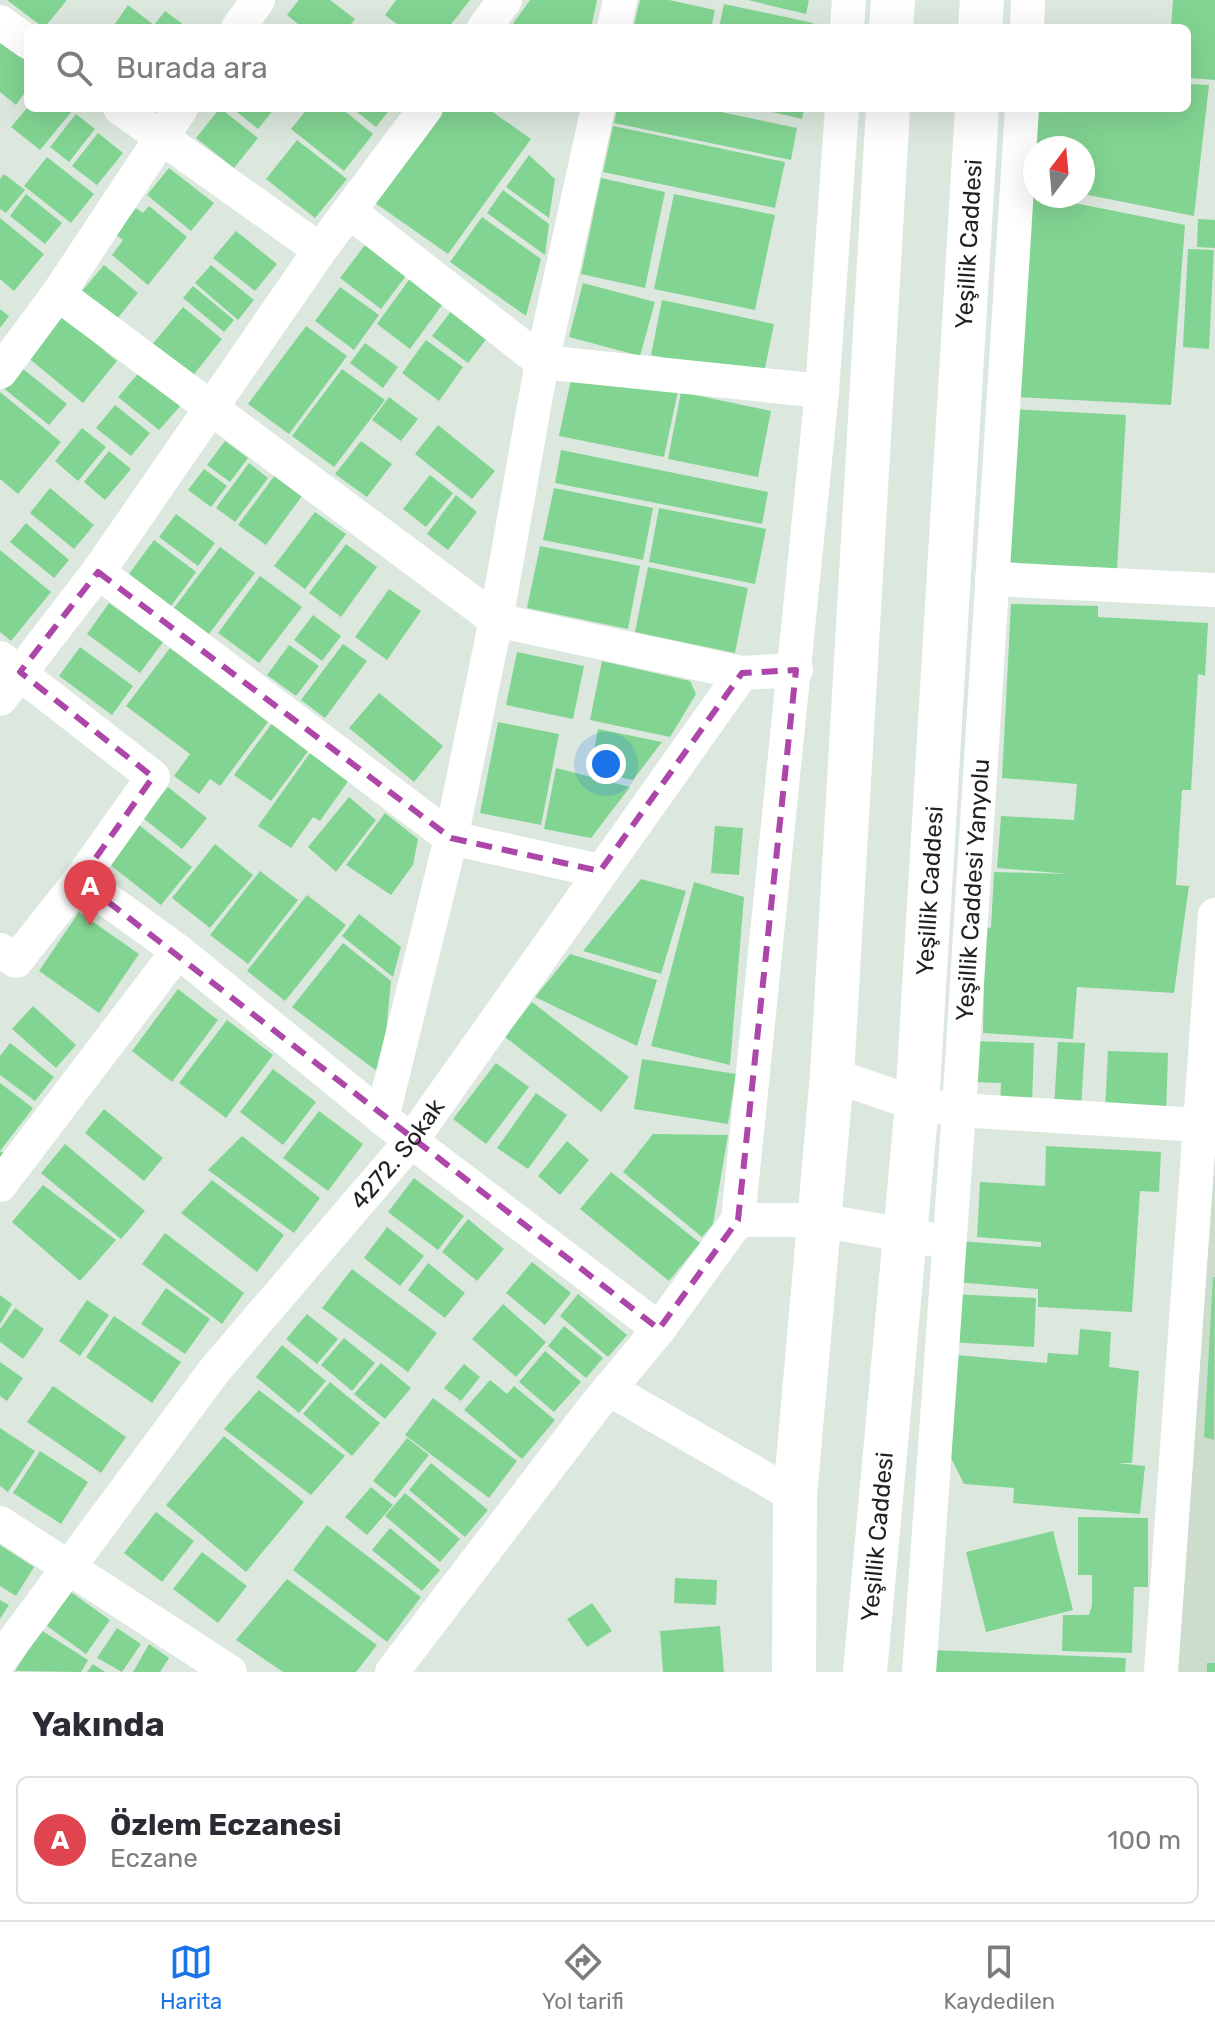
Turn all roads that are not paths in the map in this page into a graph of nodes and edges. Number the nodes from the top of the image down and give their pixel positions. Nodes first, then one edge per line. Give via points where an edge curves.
1 (258, 0) edge
2 (505, 0) edge
3 (620, 0) edge
4 (849, 0) edge
5 (893, 0) edge
6 (982, 0) edge
7 (1028, 0) edge
8 (0, 22) edge
9 (241, 24) edge
10 (487, 24) edge
11 (615, 24) edge
12 (847, 24) edge
13 (891, 24) edge
14 (980, 24) edge
15 (1027, 24) edge
16 (24, 39) edge
17 (126, 112) edge
18 (178, 112) edge
19 (423, 112) edge
20 (597, 112) edge
21 (842, 112) edge
22 (888, 112) edge
23 (977, 112) edge
24 (1022, 112) edge
25 (160, 137) junction
26 (350, 212) junction
27 (320, 250) junction
28 (58, 294) junction
29 (542, 362) junction
30 (0, 372) edge
31 (822, 391) junction
32 (210, 409) junction
33 (98, 572) junction
34 (992, 579) junction
35 (1215, 590) edge
36 (496, 620) junction
37 (796, 670) junction
38 (742, 673) junction
39 (7, 676) edge
40 (451, 838) junction
41 (600, 871) junction
42 (80, 880) junction
43 (1215, 915) edge
44 (0, 950) edge
45 (178, 951) junction
46 (832, 1075) junction
47 (917, 1104) junction
48 (959, 1110) junction
49 (382, 1118) junction
50 (1207, 1125) edge
51 (411, 1141) junction
52 (0, 1185) edge
53 (738, 1220) junction
54 (818, 1220) junction
55 (905, 1235) junction
56 (950, 1242) junction
57 (659, 1329) junction
58 (609, 1389) junction
59 (795, 1496) junction
60 (0, 1523) edge
61 (67, 1568) junction
62 (0, 1660) edge
63 (230, 1672) edge
64 (392, 1672) edge
65 (794, 1672) edge
66 (865, 1672) edge
67 (919, 1672) edge
68 (1161, 1672) edge

1 - 9 street
2 - 10 street
3 - 11 street
4 - 12 street
5 - 13 highway
6 - 14 highway
7 - 15 street
8 - 16 street
17 - 25 street
18 - 25 street
19 - 26 street
20 - 29 street
21 - 31 street
22 - 46 highway
23 - 47 highway, Yeşillik Caddesi
24 - 34 street, Yeşillik Caddesi Yanyolu
25 - 27 street
25 - 28 street
26 - 27 street
26 - 29 street
27 - 32 street
28 - 30 street
28 - 32 street
29 - 31 street
29 - 36 street
31 - 37 street
32 - 33 street
32 - 36 street
33 - 39 street
33 - 40 street
34 - 35 street
34 - 48 street, Yeşillik Caddesi Yanyolu
36 - 38 street
36 - 40 street
37 - 38 street
37 - 53 street
38 - 41 street, 4272. Sokak
39 - 42 street via 153,777
40 - 41 street
40 - 49 street
41 - 51 street, 4272. Sokak
42 - 44 street via 16,961
42 - 45 street
43 - 50 street
45 - 49 street
45 - 52 street
46 - 47 street
46 - 54 highway
47 - 48 street
47 - 55 highway, Yeşillik Caddesi
48 - 50 street
48 - 56 street, Yeşillik Caddesi Yanyolu
49 - 51 street
50 - 68 street
51 - 57 street
51 - 61 street, 4272. Sokak via 214,1371
53 - 54 street
53 - 57 street
54 - 55 street
54 - 59 highway
55 - 56 street
55 - 66 highway, Yeşillik Caddesi
56 - 67 street, Yeşillik Caddesi Yanyolu
57 - 58 street
58 - 59 street
58 - 64 street
59 - 65 highway
60 - 61 street
61 - 62 street, 4272. Sokak
61 - 63 street

